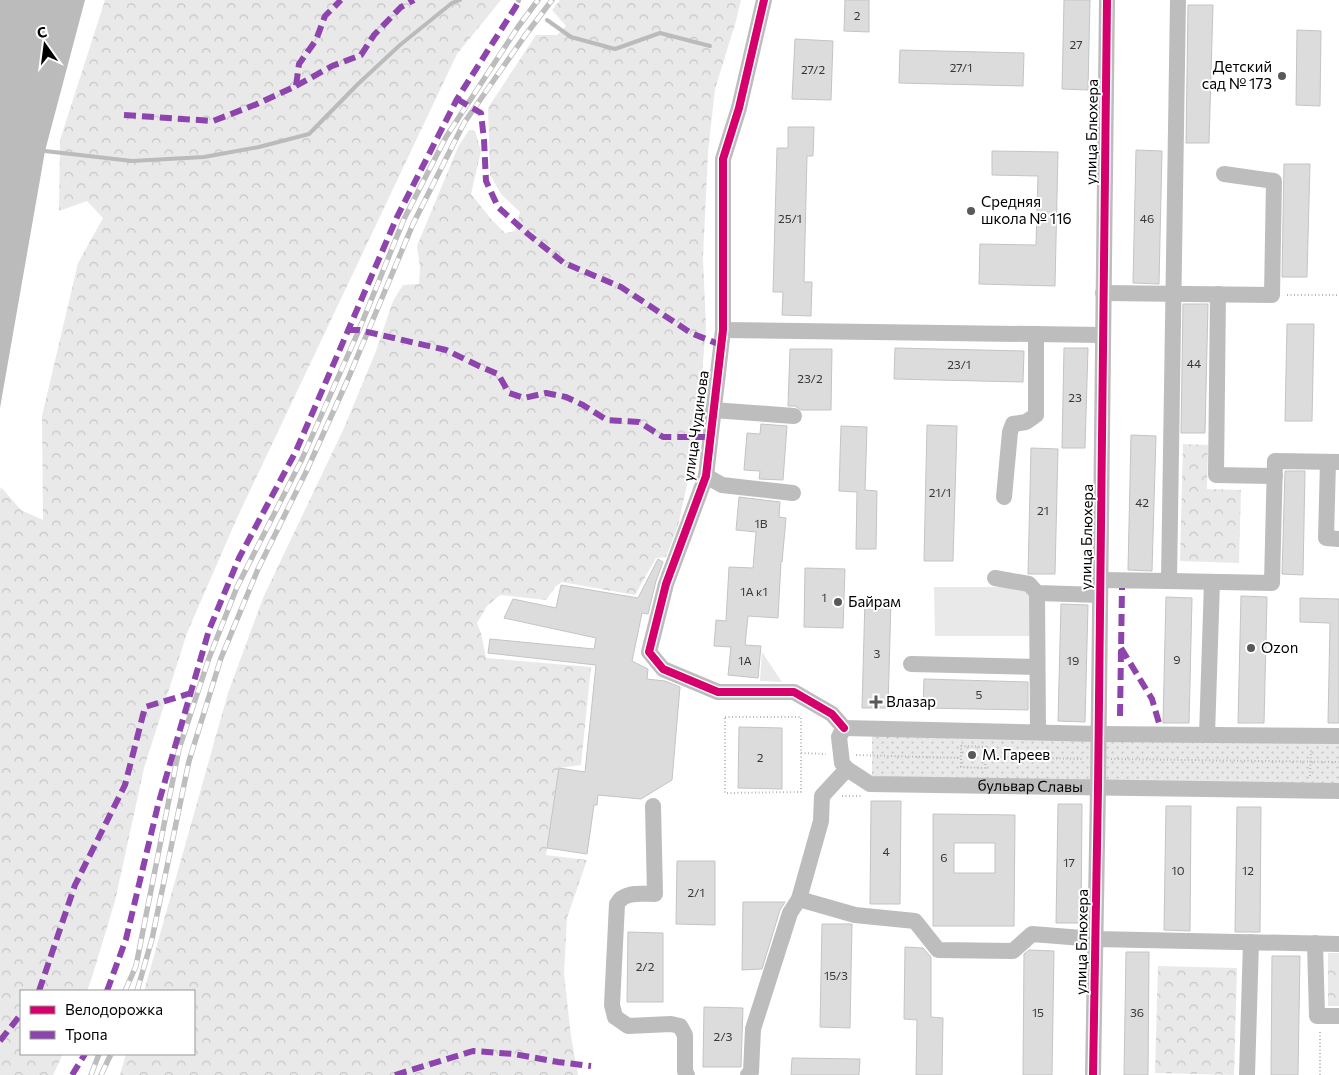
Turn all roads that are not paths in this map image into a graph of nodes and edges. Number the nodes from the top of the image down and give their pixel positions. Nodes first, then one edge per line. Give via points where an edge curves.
1 (764, 0) edge
2 (1107, 0) edge
3 (1178, 0) edge
4 (1224, 174) dead end
5 (1103, 293) junction
6 (1174, 294) junction
7 (1218, 294) junction
8 (722, 330) junction
9 (1036, 334) junction
10 (1103, 335) junction
11 (714, 410) junction
12 (794, 416) dead end
13 (1333, 462) edge
14 (706, 476) junction
15 (1275, 476) junction
16 (793, 493) dead end
17 (1004, 497) dead end
18 (1339, 539) edge
19 (995, 578) dead end
20 (1169, 581) junction
21 (1212, 582) junction
22 (1100, 587) junction
23 (1036, 592) junction
24 (911, 664) dead end
25 (1037, 667) junction
26 (844, 728) junction
27 (1038, 732) junction
28 (1099, 734) junction
29 (1207, 735) junction
30 (1339, 736) edge
31 (844, 761) junction
32 (1098, 788) junction
33 (1339, 791) edge
34 (653, 806) dead end
35 (799, 899) junction
36 (1096, 940) junction
37 (1251, 942) junction
38 (1316, 943) junction
39 (1339, 944) edge
40 (1339, 1016) edge
41 (687, 1075) edge
42 (748, 1075) edge
43 (1093, 1075) edge
44 (1247, 1075) edge

1 - 8 street, улица Чудинова via 739,108 723,159
2 - 5 street, улица Блюхера
3 - 6 street
4 - 7 street via 1274,181 1272,295
5 - 6 street
5 - 10 street, улица Блюхера
6 - 7 street
6 - 20 street
7 - 15 street via 1216,475
8 - 9 street
8 - 11 street, улица Чудинова
9 - 10 street
9 - 17 street via 1036,415 1026,422 1013,424
10 - 22 street, улица Блюхера
11 - 12 street
11 - 14 street, улица Чудинова
13 - 15 street via 1276,461
13 - 18 street via 1326,538
14 - 16 street via 722,485
14 - 26 street, улица Чудинова via 666,584 649,652 663,670 718,692 794,692 832,714
15 - 21 street via 1272,583
19 - 23 street via 1029,584
20 - 21 street
20 - 22 street
21 - 29 street
22 - 23 street
22 - 28 street, улица Блюхера
23 - 25 street
24 - 25 street
25 - 27 street
26 - 27 street
26 - 31 street via 840,737
27 - 28 street
28 - 29 street
28 - 32 street, улица Блюхера
29 - 30 street
31 - 32 street, бульвар Славы via 870,784
31 - 35 street via 822,796 822,821
32 - 33 street, бульвар Славы
32 - 36 street, улица Блюхера
34 - 41 street via 655,894 628,895 620,898 617,904 612,1005 615,1017 628,1026 680,1026 685,1035
35 - 36 street via 855,915 915,921 938,950 1013,951 1032,934
35 - 42 street via 790,914 753,1029 751,1072
36 - 37 street
36 - 43 street, улица Блюхера
37 - 38 street
37 - 44 street
38 - 39 street
38 - 40 street via 1317,1016

